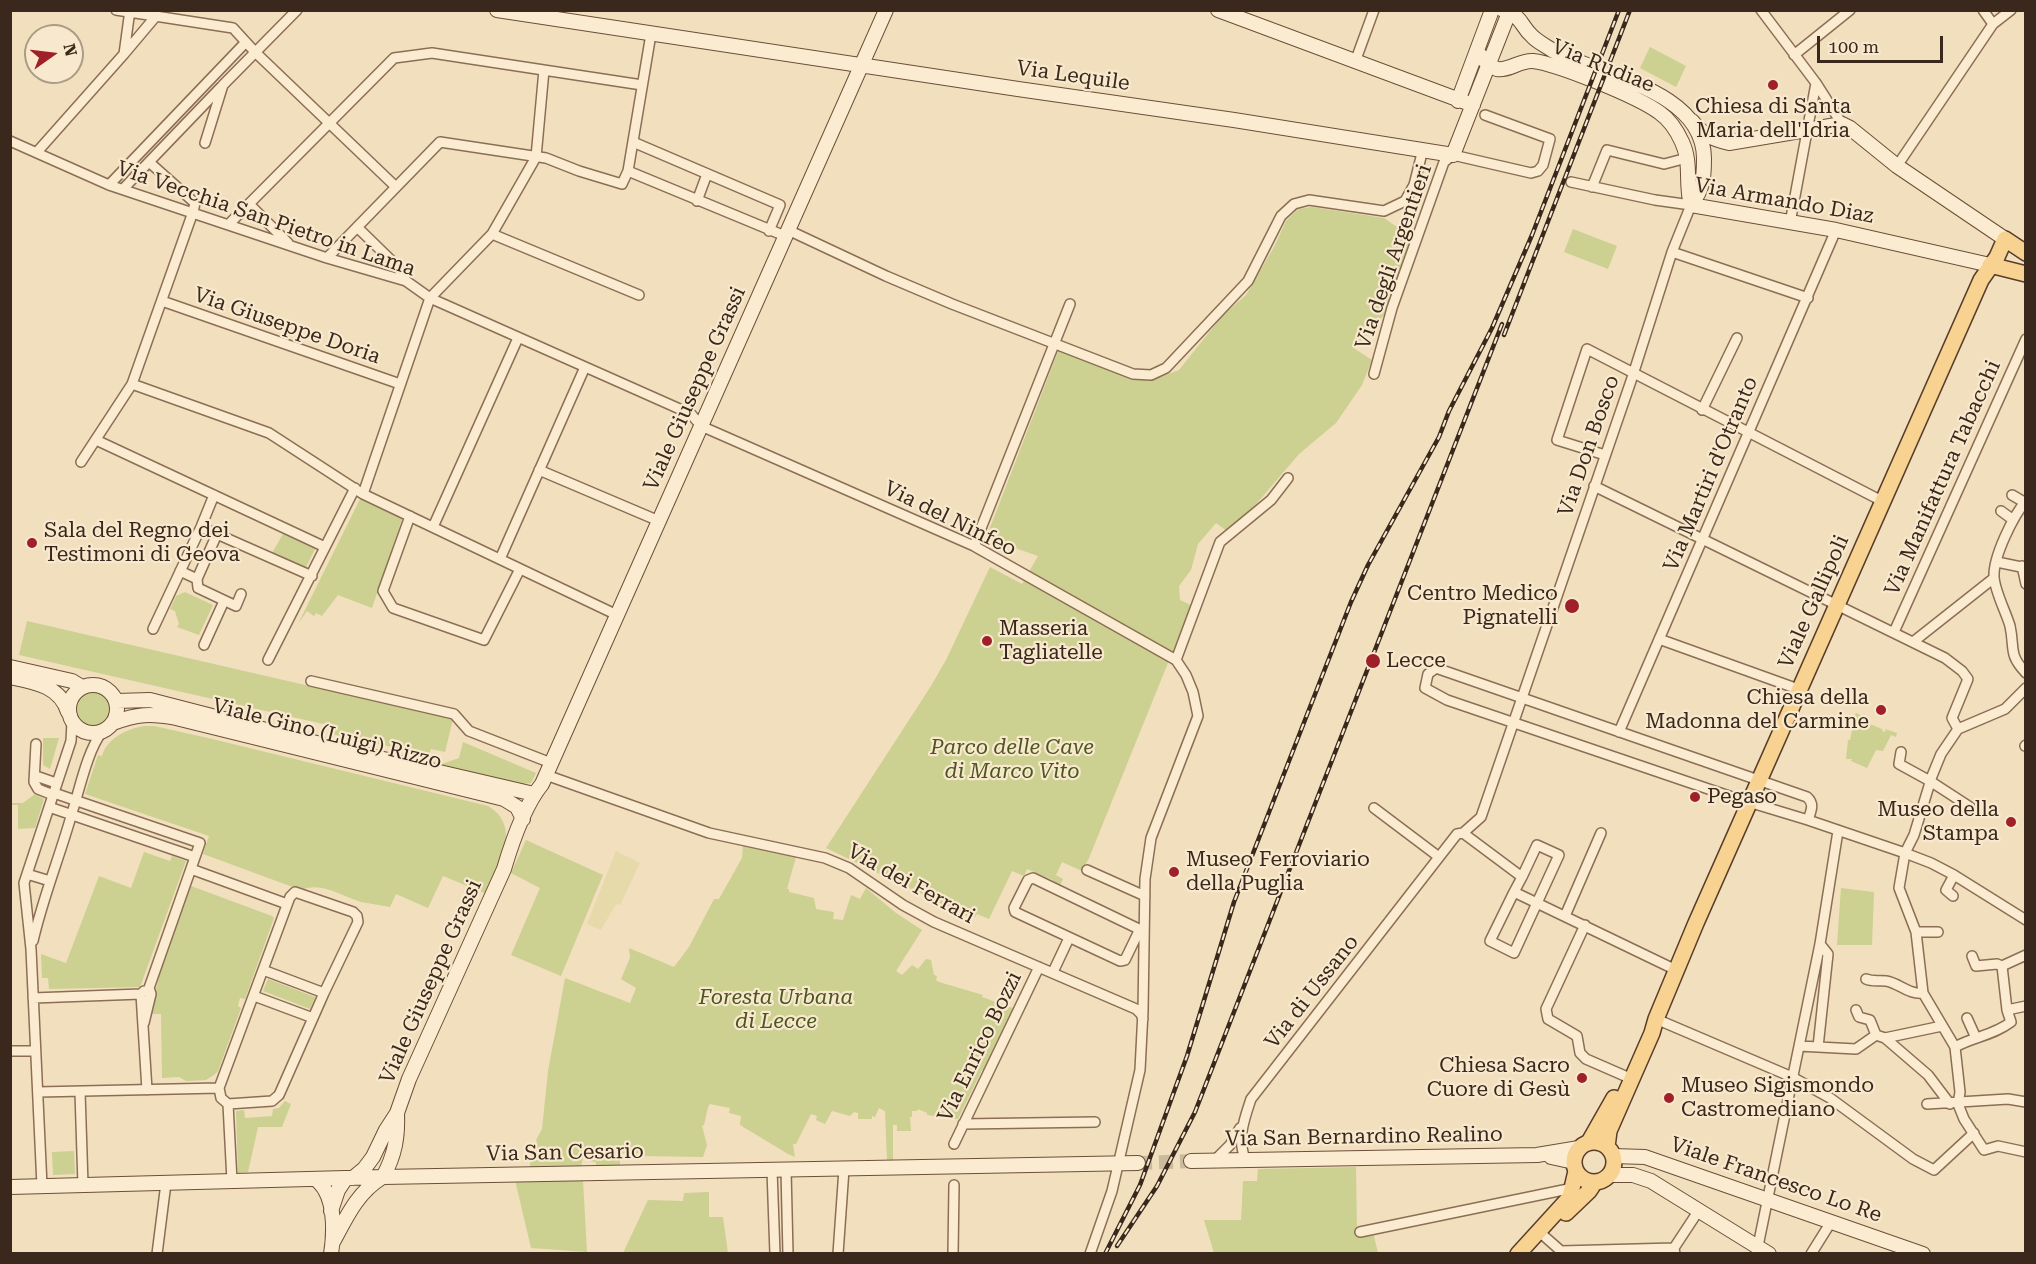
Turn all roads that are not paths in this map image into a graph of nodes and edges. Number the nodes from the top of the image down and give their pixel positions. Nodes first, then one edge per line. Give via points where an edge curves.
1 (116, 10) edge
2 (297, 10) edge
3 (497, 10) edge
4 (886, 10) edge
5 (1218, 10) edge
6 (1374, 10) edge
7 (1761, 10) edge
8 (1850, 10) edge
9 (1983, 10) edge
10 (2011, 10) edge
11 (130, 11) edge
12 (1502, 11) edge
13 (156, 16) junction
14 (1993, 24) junction
15 (651, 34) junction
16 (246, 42) junction
17 (1477, 51) junction
18 (255, 52) junction
19 (124, 54) junction
20 (1794, 55) junction
21 (1355, 62) junction
22 (1490, 65) junction
23 (861, 66) junction
24 (544, 70) junction
25 (1816, 83) junction
26 (223, 85) junction
27 (642, 85) junction
28 (1458, 101) junction
29 (1473, 105) junction
30 (1485, 115) dead end
31 (1692, 121) junction
32 (329, 123) junction
33 (1842, 124) junction
34 (1806, 129) junction
35 (10, 141) edge
36 (633, 142) junction
37 (205, 143) dead end
38 (1423, 149) junction
39 (37, 152) junction
40 (1453, 155) junction
41 (536, 157) junction
42 (1687, 158) junction
43 (149, 162) junction
44 (1897, 166) junction
45 (628, 171) junction
46 (707, 174) junction
47 (1571, 182) dead end
48 (109, 184) junction
49 (396, 187) junction
50 (1592, 187) junction
51 (123, 189) junction
52 (697, 201) junction
53 (249, 204) junction
54 (1691, 205) junction
55 (193, 212) junction
56 (1790, 223) junction
57 (229, 224) junction
58 (357, 227) junction
59 (1836, 230) junction
60 (769, 231) junction
61 (786, 233) junction
62 (492, 234) junction
63 (2005, 240) junction
64 (290, 245) junction
65 (1672, 252) junction
66 (2025, 253) edge
67 (327, 258) junction
68 (1990, 265) junction
69 (2025, 274) edge
70 (406, 281) junction
71 (639, 295) dead end
72 (430, 298) junction
73 (1808, 298) junction
74 (162, 301) junction
75 (1070, 304) dead end
76 (518, 338) junction
77 (1737, 338) dead end
78 (2025, 339) edge
79 (1055, 344) junction
80 (585, 367) junction
81 (1374, 374) dead end
82 (1633, 374) junction
83 (132, 384) junction
84 (400, 384) junction
85 (1702, 410) junction
86 (701, 426) junction
87 (1747, 433) junction
88 (96, 440) junction
89 (1605, 455) junction
90 (81, 462) dead end
91 (539, 470) junction
92 (1288, 477) dead end
93 (1594, 486) junction
94 (359, 491) junction
95 (214, 495) junction
96 (2012, 495) dead end
97 (1882, 501) junction
98 (2025, 501) edge
99 (2001, 511) dead end
100 (410, 516) junction
101 (2012, 519) junction
102 (659, 521) junction
103 (201, 527) junction
104 (433, 527) junction
105 (217, 534) junction
106 (1703, 540) junction
107 (974, 546) junction
108 (326, 547) junction
109 (500, 559) junction
110 (1996, 562) junction
111 (2024, 567) edge
112 (520, 569) junction
113 (180, 572) junction
114 (312, 576) junction
115 (1994, 578) junction
116 (197, 579) junction
117 (2025, 584) edge
118 (241, 594) dead end
119 (224, 601) junction
120 (1837, 605) junction
121 (617, 615) junction
122 (153, 629) dead end
123 (1894, 632) junction
124 (1659, 639) junction
125 (1913, 642) junction
126 (204, 645) dead end
127 (267, 660) dead end
128 (1176, 660) junction
129 (2019, 661) edge
130 (10, 667) edge
131 (2025, 673) edge
132 (10, 677) edge
133 (311, 681) dead end
134 (82, 687) junction
135 (2025, 688) edge
136 (1798, 690) junction
137 (1522, 699) junction
138 (116, 701) junction
139 (70, 717) junction
140 (1513, 723) junction
141 (108, 727) junction
142 (1959, 729) junction
143 (1619, 732) junction
144 (36, 744) dead end
145 (1901, 752) dead end
146 (36, 776) junction
147 (543, 779) junction
148 (1759, 781) junction
149 (1930, 781) junction
150 (56, 783) junction
151 (53, 794) junction
152 (76, 800) junction
153 (1749, 802) junction
154 (49, 807) junction
155 (1970, 807) dead end
156 (1374, 808) dead end
157 (72, 814) junction
158 (523, 819) junction
159 (1808, 820) junction
160 (1838, 831) junction
161 (1463, 833) junction
162 (1601, 833) dead end
163 (1905, 853) junction
164 (1439, 856) junction
165 (195, 857) junction
166 (191, 869) junction
167 (504, 869) junction
168 (1087, 870) dead end
169 (27, 874) junction
170 (1954, 875) junction
171 (1521, 877) junction
172 (50, 881) junction
173 (1514, 892) junction
174 (1946, 893) dead end
175 (1145, 896) junction
176 (1538, 903) junction
177 (286, 904) junction
178 (1565, 916) junction
179 (2025, 921) edge
180 (1585, 925) junction
181 (1143, 931) junction
182 (1916, 932) junction
183 (1938, 932) dead end
184 (1069, 938) junction
185 (1820, 944) junction
186 (31, 949) junction
187 (2025, 955) edge
188 (1972, 956) dead end
189 (2001, 966) junction
190 (1039, 967) junction
191 (263, 970) junction
192 (1676, 970) junction
193 (1053, 972) junction
194 (1866, 979) dead end
195 (145, 991) junction
196 (324, 993) junction
197 (1923, 993) junction
198 (254, 996) junction
199 (33, 998) junction
200 (2025, 1006) edge
201 (1857, 1010) dead end
202 (2007, 1010) junction
203 (313, 1018) junction
204 (1967, 1018) dead end
205 (1143, 1019) junction
206 (1656, 1019) junction
207 (1942, 1026) junction
208 (1881, 1037) junction
209 (1976, 1038) junction
210 (1800, 1046) junction
211 (1818, 1047) junction
212 (1955, 1047) junction
213 (10, 1051) edge
214 (35, 1051) junction
215 (1625, 1076) junction
216 (1792, 1077) junction
217 (219, 1088) junction
218 (147, 1090) junction
219 (38, 1092) junction
220 (80, 1092) junction
221 (2025, 1102) edge
222 (1957, 1103) junction
223 (228, 1104) junction
224 (1927, 1104) dead end
225 (397, 1113) junction
226 (1095, 1122) dead end
227 (963, 1124) junction
228 (1242, 1125) junction
229 (1974, 1133) junction
230 (954, 1144) dead end
231 (1610, 1152) junction
232 (2025, 1152) edge
233 (1579, 1156) junction
234 (373, 1157) junction
235 (1245, 1159) junction
236 (1191, 1161) tunnel mouth
237 (1214, 1161) junction
238 (1119, 1163) junction
239 (1138, 1163) tunnel mouth
240 (844, 1168) junction
241 (779, 1170) junction
242 (1610, 1175) junction
243 (383, 1177) junction
244 (350, 1178) junction
245 (316, 1179) junction
246 (232, 1181) junction
247 (1594, 1182) junction
248 (166, 1183) junction
249 (83, 1185) junction
250 (954, 1185) dead end
251 (42, 1186) junction
252 (10, 1187) edge
253 (1573, 1188) junction
254 (1768, 1201) junction
255 (351, 1208) junction
256 (1699, 1210) junction
257 (331, 1212) junction
258 (1831, 1222) junction
259 (1360, 1232) dead end
260 (1544, 1236) junction
261 (332, 1248) edge
262 (1764, 1250) edge
263 (1532, 1251) edge
264 (1675, 1251) edge
265 (157, 1254) edge
266 (775, 1254) edge
267 (788, 1254) edge
268 (838, 1254) edge
269 (953, 1254) edge
270 (1090, 1254) edge
271 (1518, 1254) edge
272 (1811, 1254) edge
273 (1923, 1254) edge

1 - 11 street
2 - 18 street
3 - 15 main road, Via Lequile
4 - 23 main road, Viale Giuseppe Grassi
5 - 21 main road
6 - 21 street
7 - 20 street
8 - 20 street
9 - 14 street
10 - 14 street
11 - 13 street
11 - 19 street
12 - 17 main road
12 - 22 main road
12 - 31 main road, Via Rudiae via 1520,19 1531,36 1553,51 1641,87 1668,101
13 - 16 street via 233,27
13 - 19 street
14 - 44 street
15 - 23 main road, Via Lequile
15 - 27 street
16 - 18 street
16 - 48 street
17 - 22 main road
17 - 28 main road
18 - 26 street
18 - 32 street
19 - 39 street
20 - 25 street
21 - 28 main road
22 - 29 main road
22 - 42 main road, Via Rudiae via 1502,69 1528,61 1549,64 1635,99 1660,112 1672,124
23 - 38 main road, Via Lequile
23 - 61 main road, Viale Giuseppe Grassi
24 - 27 street
24 - 32 street via 432,53 394,58
24 - 41 street
25 - 33 street
25 - 34 street
26 - 37 street
26 - 43 street
27 - 36 street
28 - 29 main road
29 - 40 main road
30 - 40 street, Via Lequile via 1550,140 1543,165 1531,173
31 - 34 main road, Via Rudiae via 1711,139 1729,143
31 - 54 main road via 1701,140 1704,165 1701,192
32 - 49 street
32 - 53 street
33 - 34 main road, Via Rudiae
33 - 44 main road
34 - 56 street
35 - 39 street, Via Vecchia San Pietro in Lama
36 - 45 street
36 - 46 street
38 - 40 main road, Via Lequile
38 - 79 street via 1414,185 1405,201 1384,211 1309,200 1294,204 1281,216 1248,282 1166,368 1151,375 1133,374
39 - 48 street, Via Vecchia San Pietro in Lama
40 - 81 street, Via degli Argentieri via 1444,162 1422,220
41 - 45 street via 622,184
41 - 49 street via 440,142
41 - 62 street
42 - 50 street via 1664,164 1607,150
42 - 54 main road, Via Rudiae
43 - 51 street
43 - 55 street via 195,203
44 - 63 main road
45 - 52 street
46 - 52 street
46 - 60 street via 780,206
47 - 50 street, Via Armando Diaz
48 - 51 street, Via Vecchia San Pietro in Lama
49 - 58 street
50 - 54 street, Via Armando Diaz
51 - 55 street, Via Vecchia San Pietro in Lama
52 - 60 street
53 - 57 street
53 - 64 street
54 - 56 main road, Via Armando Diaz
54 - 65 street, Via Don Bosco
55 - 57 street, Via Vecchia San Pietro in Lama
55 - 74 street
56 - 59 main road, Via Armando Diaz
57 - 64 street, Via Vecchia San Pietro in Lama
58 - 67 street
58 - 70 street via 397,266
59 - 68 main road, Via Armando Diaz
59 - 73 street, Via Martiri d'Otranto
60 - 61 street
61 - 79 street
61 - 86 main road, Viale Giuseppe Grassi
62 - 71 street
62 - 72 street
63 - 66 main road
63 - 68 main road, Viale Gallipoli
64 - 67 street, Via Vecchia San Pietro in Lama
65 - 73 street
65 - 82 street, Via Don Bosco
67 - 70 street, Via Vecchia San Pietro in Lama
68 - 69 main road
68 - 97 main road, Viale Gallipoli
70 - 72 street, Via Vecchia San Pietro in Lama
72 - 76 street, Via Vecchia San Pietro in Lama
72 - 84 street
73 - 87 street, Via Martiri d'Otranto
74 - 83 street
74 - 84 street, Via Giuseppe Doria
75 - 79 street
76 - 80 street, Via Vecchia San Pietro in Lama
76 - 104 street
77 - 85 street
78 - 123 street, Via Manifattura Tabacchi
79 - 107 street
80 - 86 street, Via Vecchia San Pietro in Lama via 691,414
80 - 91 street
82 - 85 street
82 - 89 street, Via Don Bosco
82 - 89 street via 1587,349 1557,440
83 - 88 street
83 - 94 street via 269,433
84 - 94 street
85 - 87 street
86 - 102 main road, Viale Giuseppe Grassi
86 - 107 street, Via del Ninfeo
87 - 97 street
87 - 106 street, Via Martiri d'Otranto
88 - 90 street
88 - 95 street
89 - 93 street, Via Don Bosco
91 - 102 street
91 - 109 street
92 - 128 street via 1271,500 1220,542
93 - 106 street
93 - 137 street, Via Don Bosco
94 - 100 street
94 - 108 street
95 - 103 street
95 - 108 street
96 - 98 street
97 - 120 main road, Viale Gallipoli
98 - 101 street
99 - 101 street
100 - 104 street
100 - 112 street via 383,591 393,608 484,640
101 - 110 street
102 - 121 main road, Viale Giuseppe Grassi
103 - 105 street
103 - 113 street
104 - 109 street
105 - 114 street
105 - 116 street
106 - 120 street
106 - 124 street, Via Martiri d'Otranto
107 - 128 street, Via del Ninfeo
108 - 114 street
109 - 112 street
110 - 111 street
110 - 115 street
111 - 117 street
112 - 121 street
113 - 116 street
113 - 122 street
114 - 127 street
115 - 125 street
115 - 129 street
116 - 119 street via 198,588
118 - 119 street via 236,606
119 - 126 street
120 - 123 street
120 - 136 main road, Viale Gallipoli
121 - 147 main road, Viale Giuseppe Grassi
123 - 125 street
124 - 136 street
124 - 143 street, Via Martiri d'Otranto
125 - 142 street via 1945,658 1968,679 1952,718
128 - 175 street via 1193,692 1198,716 1151,838
129 - 131 street
130 - 134 main road via 72,681
132 - 139 main road via 55,691 65,701
133 - 147 street, Via dei Ferrari via 454,714 469,731
134 - 138 main road via 106,688
134 - 139 main road via 71,697
135 - 142 street via 2005,709
136 - 148 main road, Viale Gallipoli
137 - 140 street, Via Don Bosco
137 - 140 street via 1436,669 1428,674 1425,688 1447,700
137 - 143 street
138 - 141 main road via 116,716
138 - 147 main road, Viale Gino (Luigi) Rizzo via 150,700 336,748
139 - 141 main road via 86,732 94,734
139 - 150 street via 71,741
140 - 153 street
140 - 161 street, Via di Ussano via 1481,817
141 - 152 street via 93,749
141 - 158 main road, Viale Gino (Luigi) Rizzo via 130,716 176,718 504,799 517,807
142 - 149 street via 1941,754
143 - 148 street
144 - 146 street
145 - 149 street via 1899,764
146 - 150 street
146 - 151 street via 38,789
147 - 158 main road, Viale Giuseppe Grassi
147 - 167 main road, Viale Giuseppe Grassi via 515,853
147 - 190 street, Via dei Ferrari via 709,833 825,858 849,868 934,922
148 - 153 main road, Viale Gallipoli
148 - 159 street via 1807,797 1812,806
149 - 155 street
149 - 163 street
150 - 151 street
151 - 152 street
151 - 154 street
152 - 157 street
152 - 165 street via 200,843
153 - 159 street
153 - 192 main road, Viale Gallipoli
154 - 157 street
154 - 169 street
156 - 164 street
157 - 165 street
157 - 172 street
158 - 167 main road, Viale Giuseppe Grassi
159 - 160 street
160 - 163 street
160 - 185 street
161 - 164 street, Via di Ussano via 1457,834
161 - 171 street
162 - 178 street
163 - 170 street
163 - 182 street via 1899,888
164 - 228 street, Via di Ussano via 1251,1099
165 - 166 street
166 - 177 street
166 - 195 street
167 - 225 main road, Viale Giuseppe Grassi
168 - 175 street
169 - 172 street
169 - 186 street via 24,883
170 - 174 street
170 - 179 street
171 - 173 street
171 - 176 street via 1537,845 1559,855
172 - 186 street
173 - 176 street
173 - 176 street via 1490,941 1514,952
175 - 181 street
176 - 178 street
177 - 191 street
177 - 196 street via 295,892 357,916 358,922
178 - 180 street
180 - 192 street
180 - 215 street via 1546,1009 1548,1019 1577,1036 1580,1053 1586,1059
181 - 184 street via 1138,933 1125,960 1120,961
181 - 184 street via 1033,878 1028,880 1015,912
181 - 205 street
182 - 183 street
182 - 197 street
184 - 193 street
185 - 210 street
185 - 211 street via 1827,954
186 - 199 street
187 - 189 street
188 - 189 street via 1976,966
189 - 202 street
190 - 193 street, Via dei Ferrari
190 - 227 street, Via Enrico Bozzi
191 - 196 street
191 - 198 street
192 - 206 main road, Viale Gallipoli
193 - 205 street, Via dei Ferrari via 1136,1009
194 - 197 street via 1883,980 1915,994
195 - 199 street
195 - 218 street
196 - 203 street
197 - 207 street
198 - 203 street
198 - 217 street
199 - 214 street
200 - 202 street
201 - 208 street via 1859,1017 1870,1020
202 - 209 street via 2010,1022 1996,1032
203 - 223 street via 276,1099
204 - 209 street
205 - 238 street via 1140,1070
206 - 215 main road, Viale Gallipoli
206 - 216 street
206 - 231 main road, Viale Gallipoli via 1609,1131
207 - 208 street
207 - 212 street
208 - 211 street via 1856,1049
208 - 222 street
209 - 212 street
210 - 211 street
210 - 216 street
212 - 222 street via 1960,1092
213 - 214 street
214 - 219 street
215 - 233 main road, Viale Gallipoli
216 - 229 street via 1830,1098 1934,1170
216 - 254 street
217 - 218 street
217 - 223 street
218 - 220 street
219 - 220 street
219 - 251 street
220 - 249 street
221 - 222 street via 2008,1099
222 - 224 street
222 - 229 street
223 - 246 street
225 - 234 main road, Viale Giuseppe Grassi
225 - 243 main road, Viale Giuseppe Grassi via 398,1136
226 - 227 street
227 - 230 street, Via Enrico Bozzi
228 - 235 street, Via di Ussano via 1240,1146
228 - 237 street
229 - 232 street via 1984,1150 2006,1146
231 - 233 main road via 1599,1142
231 - 242 main road via 1614,1162
231 - 254 main road, Viale Francesco Lo Re via 1645,1157
233 - 235 main road, Via San Bernardino Realino
233 - 247 main road via 1581,1177
233 - 253 main road, Viale Gallipoli
234 - 243 main road
234 - 244 main road, Viale Giuseppe Grassi
235 - 237 main road, Via San Bernardino Realino
236 - 237 main road, Via San Bernardino Realino
238 - 239 main road
238 - 240 main road, Via San Cesario
238 - 270 street
240 - 241 main road, Via San Cesario
240 - 268 street
241 - 243 main road, Via San Cesario
241 - 266 street
241 - 267 street
242 - 247 main road
242 - 256 main road via 1641,1177
243 - 244 main road, Via San Cesario
243 - 255 main road via 367,1186
244 - 245 main road, Via San Cesario
244 - 255 main road
244 - 257 main road, Viale Giuseppe Grassi via 338,1190
245 - 246 main road, Via San Cesario
245 - 257 main road via 326,1192
246 - 248 main road, Via San Cesario
247 - 260 main road
248 - 249 main road, Via San Cesario
248 - 265 street
249 - 251 main road, Via San Cesario
250 - 269 street
251 - 252 main road, Via San Cesario
253 - 259 street
253 - 271 main road via 1555,1216
254 - 258 main road, Viale Francesco Lo Re
254 - 262 street
255 - 261 main road
256 - 262 main road
256 - 264 street
257 - 261 main road
258 - 272 street
258 - 273 main road, Viale Francesco Lo Re
260 - 263 main road
260 - 264 street via 1561,1251

